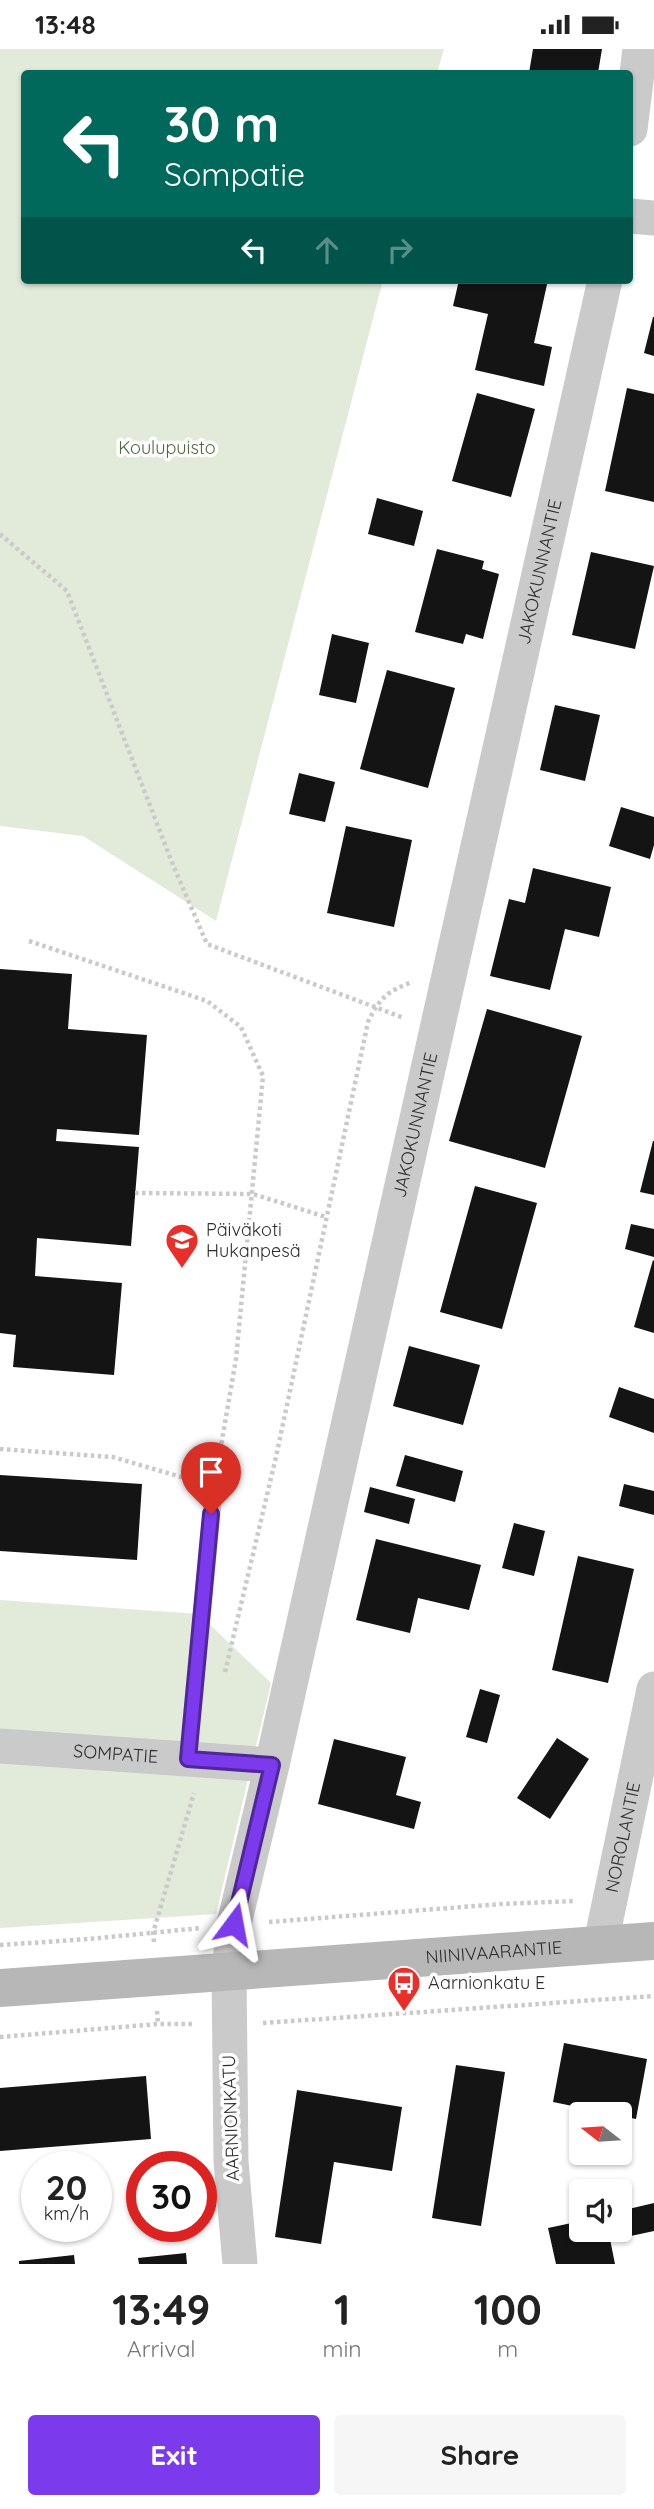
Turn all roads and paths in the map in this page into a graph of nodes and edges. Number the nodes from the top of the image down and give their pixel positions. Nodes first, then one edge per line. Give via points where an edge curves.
1 (640, 49) edge
2 (633, 105) edge
3 (633, 216) edge
4 (654, 218) edge
5 (604, 284) edge
6 (0, 534) edge
7 (29, 941) dead end
8 (449, 978) junction
9 (374, 1007) junction
10 (437, 1031) junction
11 (135, 1193) dead end
12 (253, 1194) junction
13 (327, 1217) junction
14 (0, 1449) edge
15 (214, 1487) junction
16 (223, 1681) dead end
17 (654, 1689) edge
18 (0, 1746) edge
19 (196, 1759) junction
20 (272, 1765) junction
21 (610, 1900) junction
22 (234, 1924) junction
23 (153, 1933) junction
24 (654, 1941) edge
25 (601, 1943) junction
26 (0, 1945) edge
27 (229, 1971) junction
28 (0, 1988) edge
29 (654, 1996) edge
30 (229, 2025) junction
31 (0, 2037) edge
32 (240, 2264) edge

1 - 2 street
3 - 4 street
5 - 8 street, JAKOKUNNANTIE
6 - 9 path via 67,591 207,944
7 - 12 path via 207,1001 241,1027 263,1076
8 - 9 path via 392,989
8 - 10 street, JAKOKUNNANTIE
9 - 10 path
9 - 13 path
10 - 20 street, JAKOKUNNANTIE
11 - 12 path
12 - 13 path
12 - 15 path via 236,1359
13 - 16 path
14 - 15 path via 113,1457
15 - 19 lane
17 - 21 street, NOROLANTIE
18 - 19 street, SOMPATIE
19 - 20 street, SOMPATIE
19 - 23 path
20 - 22 street, JAKOKUNNANTIE
21 - 22 path via 501,1903
21 - 25 street, NOROLANTIE
22 - 23 path
22 - 27 street, JAKOKUNNANTIE
23 - 26 path
24 - 25 main road, NIINIVAARANTIE
25 - 27 main road, NIINIVAARANTIE
27 - 28 main road, NIINIVAARANTIE
27 - 30 street, AARNIONKATU
29 - 30 path
30 - 31 path via 158,2024
30 - 32 street, AARNIONKATU via 231,2161

